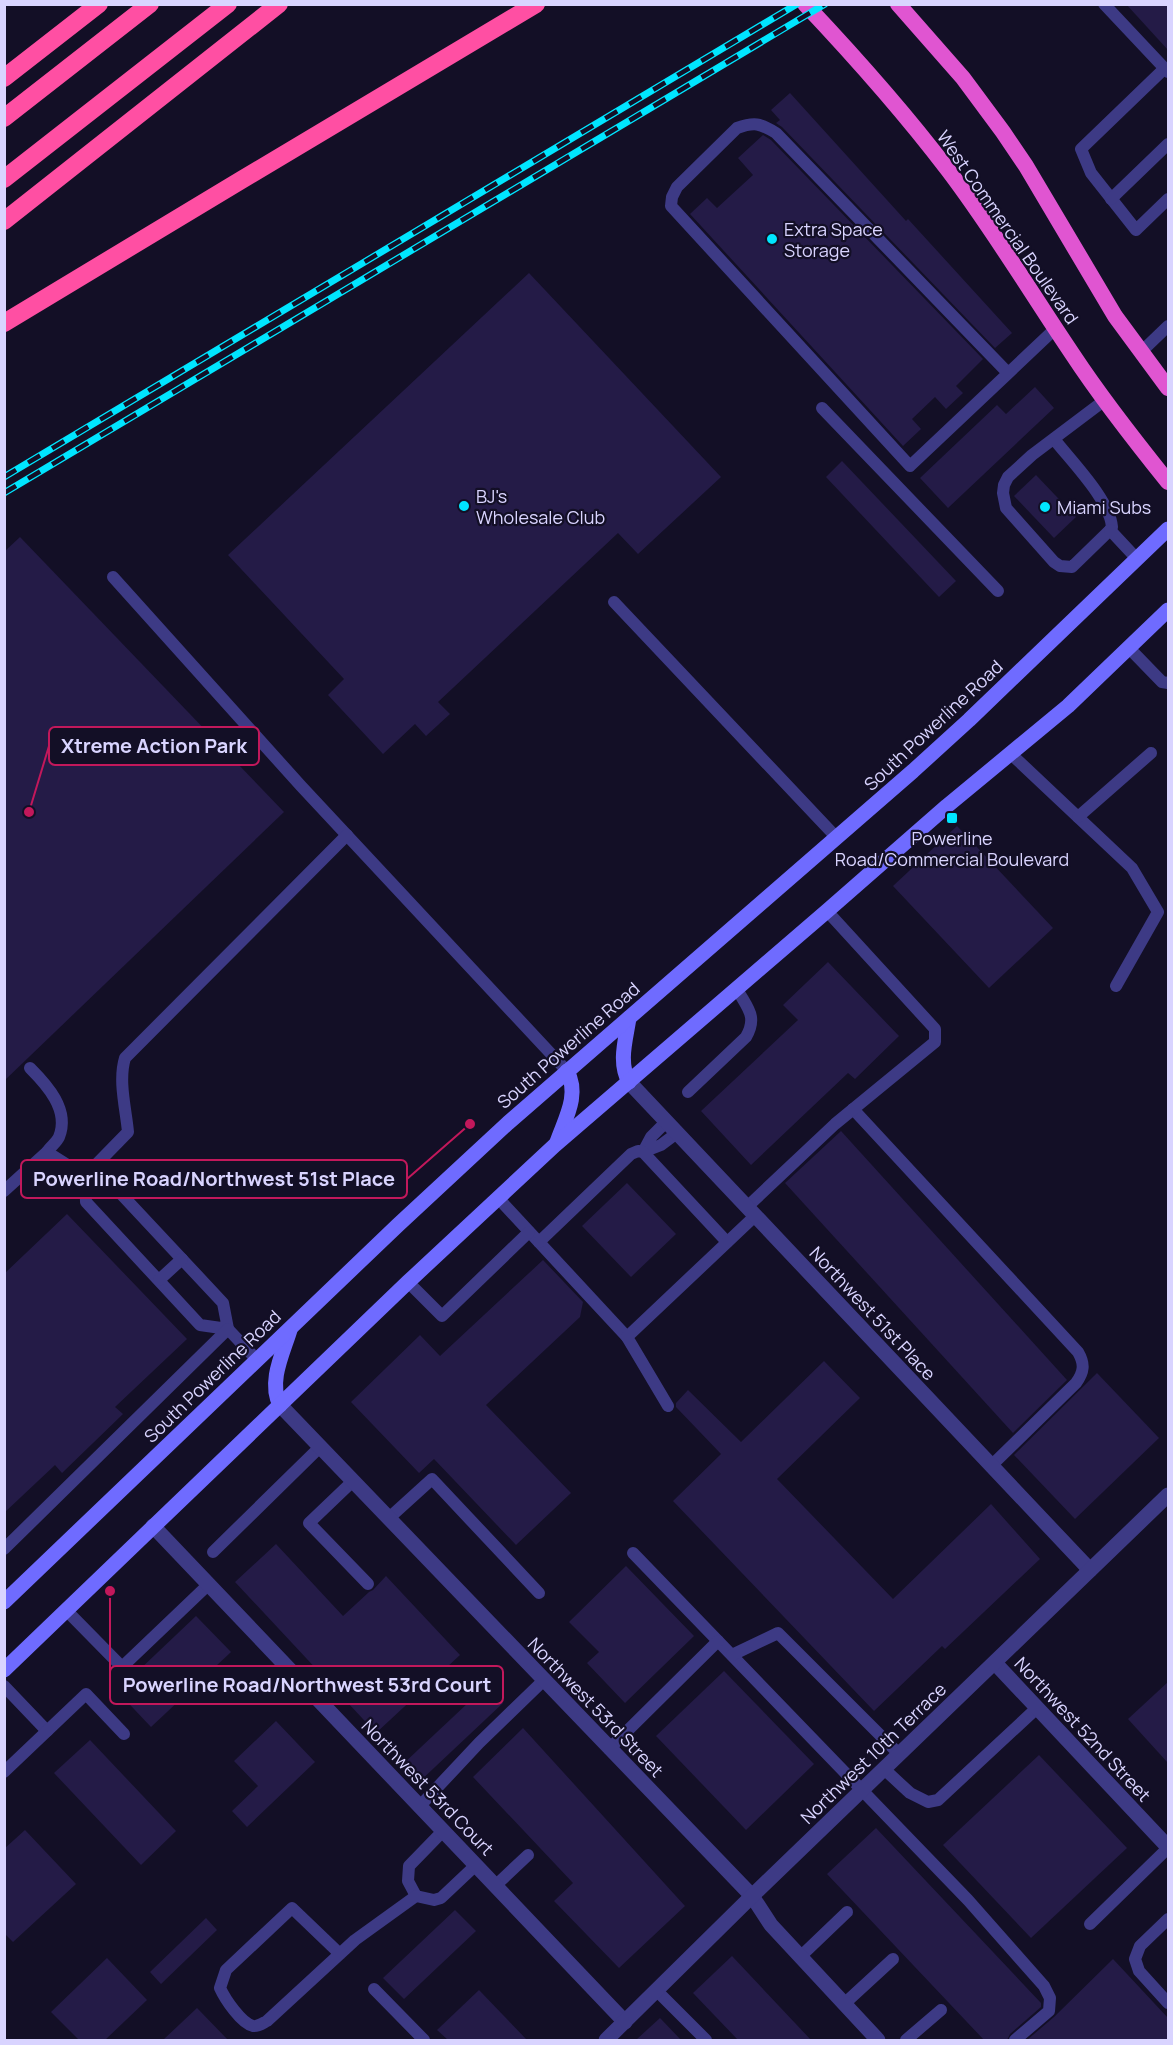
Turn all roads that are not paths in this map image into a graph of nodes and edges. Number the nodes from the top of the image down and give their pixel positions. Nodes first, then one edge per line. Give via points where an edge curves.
1 (99, 4) edge
2 (150, 4) edge
3 (228, 4) edge
4 (279, 4) edge
5 (536, 4) edge
6 (805, 4) edge
7 (897, 4) edge
8 (1104, 4) edge
9 (1167, 70) edge
10 (4, 78) edge
11 (4, 118) edge
12 (1168, 144) edge
13 (4, 179) edge
14 (1111, 199) junction
15 (1168, 199) edge
16 (4, 220) edge
17 (4, 323) edge
18 (1056, 328) junction
19 (1168, 328) edge
20 (1142, 351) junction
21 (1008, 373) junction
22 (1168, 388) edge
23 (1105, 400) junction
24 (822, 408) dead end
25 (1054, 439) junction
26 (1168, 482) edge
27 (1110, 530) junction
28 (1168, 530) edge
29 (1137, 559) junction
30 (113, 577) dead end
31 (998, 591) dead end
32 (614, 602) dead end
33 (1168, 610) edge
34 (1129, 648) junction
35 (1168, 683) edge
36 (1010, 753) junction
37 (1151, 753) dead end
38 (1078, 817) junction
39 (347, 835) junction
40 (837, 838) junction
41 (827, 911) junction
42 (1116, 986) dead end
43 (737, 989) junction
44 (630, 1018) junction
45 (30, 1068) dead end
46 (567, 1071) junction
47 (629, 1082) junction
48 (688, 1092) dead end
49 (854, 1109) junction
50 (672, 1127) junction
51 (555, 1145) junction
52 (47, 1152) junction
53 (643, 1152) junction
54 (86, 1176) junction
55 (4, 1191) edge
56 (498, 1198) junction
57 (751, 1212) junction
58 (529, 1232) junction
59 (538, 1242) junction
60 (727, 1242) junction
61 (182, 1259) junction
62 (159, 1280) junction
63 (408, 1282) junction
64 (291, 1327) junction
65 (228, 1329) junction
66 (627, 1337) junction
67 (257, 1359) junction
68 (280, 1405) junction
69 (668, 1406) dead end
70 (320, 1447) junction
71 (991, 1466) junction
72 (353, 1481) junction
73 (1168, 1495) edge
74 (389, 1518) junction
75 (153, 1526) junction
76 (4, 1549) edge
77 (213, 1552) dead end
78 (633, 1553) dead end
79 (1090, 1570) junction
80 (208, 1584) junction
81 (368, 1584) dead end
82 (539, 1593) dead end
83 (5, 1602) edge
84 (66, 1610) junction
85 (718, 1641) junction
86 (732, 1655) junction
87 (995, 1663) junction
88 (4, 1670) edge
89 (544, 1680) junction
90 (4, 1686) edge
91 (1037, 1708) junction
92 (47, 1731) junction
93 (124, 1734) dead end
94 (609, 1749) junction
95 (899, 1755) junction
96 (884, 1769) junction
97 (4, 1772) edge
98 (861, 1791) junction
99 (419, 1807) junction
100 (443, 1831) junction
101 (1168, 1848) edge
102 (528, 1855) dead end
103 (476, 1865) junction
104 (495, 1886) junction
105 (416, 1896) junction
106 (752, 1896) junction
107 (847, 1912) dead end
108 (1090, 1923) dead end
109 (1167, 1924) edge
110 (339, 1954) junction
111 (800, 1957) junction
112 (893, 1959) dead end
113 (374, 1989) dead end
114 (656, 1990) junction
115 (1168, 2003) edge
116 (844, 2004) junction
117 (941, 2010) dead end
118 (625, 2022) junction
119 (424, 2040) edge
120 (606, 2040) edge
121 (706, 2040) edge
122 (878, 2040) edge
123 (906, 2040) edge
124 (1015, 2040) edge

1 - 10 highway
2 - 11 highway
3 - 13 highway
4 - 16 highway
5 - 17 highway
6 - 18 highway, West Commercial Boulevard via 948,169
7 - 20 highway via 963,78 1004,132 1115,316
8 - 9 lane
9 - 14 lane via 1081,149 1091,173
12 - 14 lane
14 - 15 lane via 1136,230
18 - 21 lane
18 - 23 highway, West Commercial Boulevard
19 - 20 lane
20 - 22 highway
21 - 21 lane via 910,466 671,206 677,187 737,129 749,124 762,125 776,133
23 - 25 lane
23 - 26 highway, West Commercial Boulevard
24 - 31 lane
25 - 27 lane via 1106,505 1112,519
25 - 27 lane via 1008,477 1003,493 1006,508 1054,562 1066,567 1072,567
27 - 29 lane
28 - 29 main road, South Powerline Road
29 - 40 main road, South Powerline Road via 969,720
30 - 39 lane
32 - 40 lane
33 - 34 main road
34 - 35 lane via 1161,682
34 - 36 main road via 1068,706
36 - 38 lane
36 - 41 main road
37 - 38 lane
38 - 42 lane via 1132,868 1158,912
39 - 46 lane
39 - 54 lane via 124,1058 122,1080 128,1132
40 - 44 main road, South Powerline Road
41 - 43 main road
41 - 49 lane via 936,1034 935,1042 925,1052
43 - 47 main road
43 - 48 lane via 753,1018 752,1027
44 - 46 main road, South Powerline Road
44 - 47 main road via 623,1060
45 - 52 lane via 62,1112 59,1137
46 - 51 main road via 573,1096
46 - 64 main road, South Powerline Road
47 - 50 street, Northwest 51st Place
47 - 51 main road
49 - 57 lane
49 - 71 lane via 1083,1360 1076,1383
50 - 53 lane via 651,1137
50 - 57 street, Northwest 51st Place
51 - 56 main road
52 - 54 lane
52 - 55 lane
53 - 59 lane via 631,1154
53 - 60 lane
54 - 61 lane via 108,1180
54 - 62 lane via 86,1202
56 - 58 lane
56 - 63 main road
57 - 60 lane
57 - 71 street, Northwest 51st Place
58 - 59 lane
58 - 63 lane via 442,1316
59 - 66 lane
60 - 66 lane
61 - 62 lane
61 - 65 lane via 223,1303
62 - 65 lane via 200,1325
63 - 68 main road
64 - 67 main road, South Powerline Road
64 - 68 main road via 276,1380
65 - 67 lane
65 - 76 lane
66 - 69 lane
67 - 83 main road, South Powerline Road
68 - 70 street, Northwest 53rd Street
68 - 75 main road
70 - 72 street, Northwest 53rd Street
70 - 77 lane
71 - 79 street, Northwest 51st Place
72 - 74 street, Northwest 53rd Street
72 - 81 lane via 309,1523
73 - 79 street, Northwest 10th Terrace
74 - 82 lane via 432,1479
74 - 89 street, Northwest 53rd Street
75 - 80 street, Northwest 53rd Court
75 - 84 main road
78 - 85 lane
79 - 87 street, Northwest 10th Terrace
80 - 84 lane via 122,1667
80 - 99 street, Northwest 53rd Court
84 - 88 main road
85 - 86 lane
85 - 94 lane
86 - 95 lane via 778,1633
86 - 98 lane
87 - 91 street, Northwest 52nd Street
87 - 95 street, Northwest 10th Terrace
89 - 94 street, Northwest 53rd Street
89 - 99 lane
90 - 92 lane
91 - 96 lane via 938,1800 928,1802 910,1793
91 - 101 street, Northwest 52nd Street
92 - 93 lane via 86,1694
92 - 97 lane
94 - 106 street, Northwest 53rd Street
95 - 96 street, Northwest 10th Terrace
96 - 98 street, Northwest 10th Terrace
98 - 106 street, Northwest 10th Terrace
98 - 124 lane via 968,1900 1044,1986 1050,1998 1049,2011
99 - 100 street, Northwest 53rd Court
100 - 103 street, Northwest 53rd Court
100 - 105 lane via 409,1866 408,1881
101 - 108 lane
102 - 104 lane
103 - 104 street, Northwest 53rd Court
103 - 105 lane via 441,1898
104 - 118 street, Northwest 53rd Court
105 - 110 lane
106 - 111 street, Northwest 53rd Street via 771,1925
106 - 114 street, Northwest 10th Terrace
107 - 111 lane
109 - 115 lane via 1140,1946 1135,1959 1139,1971
110 - 110 lane via 258,2025 244,2020 220,1988 226,1970 292,1908
111 - 116 street, Northwest 53rd Street
112 - 116 lane
113 - 119 lane
114 - 118 street, Northwest 10th Terrace
114 - 121 lane
116 - 122 street, Northwest 53rd Street
117 - 123 lane
118 - 120 street, Northwest 10th Terrace

